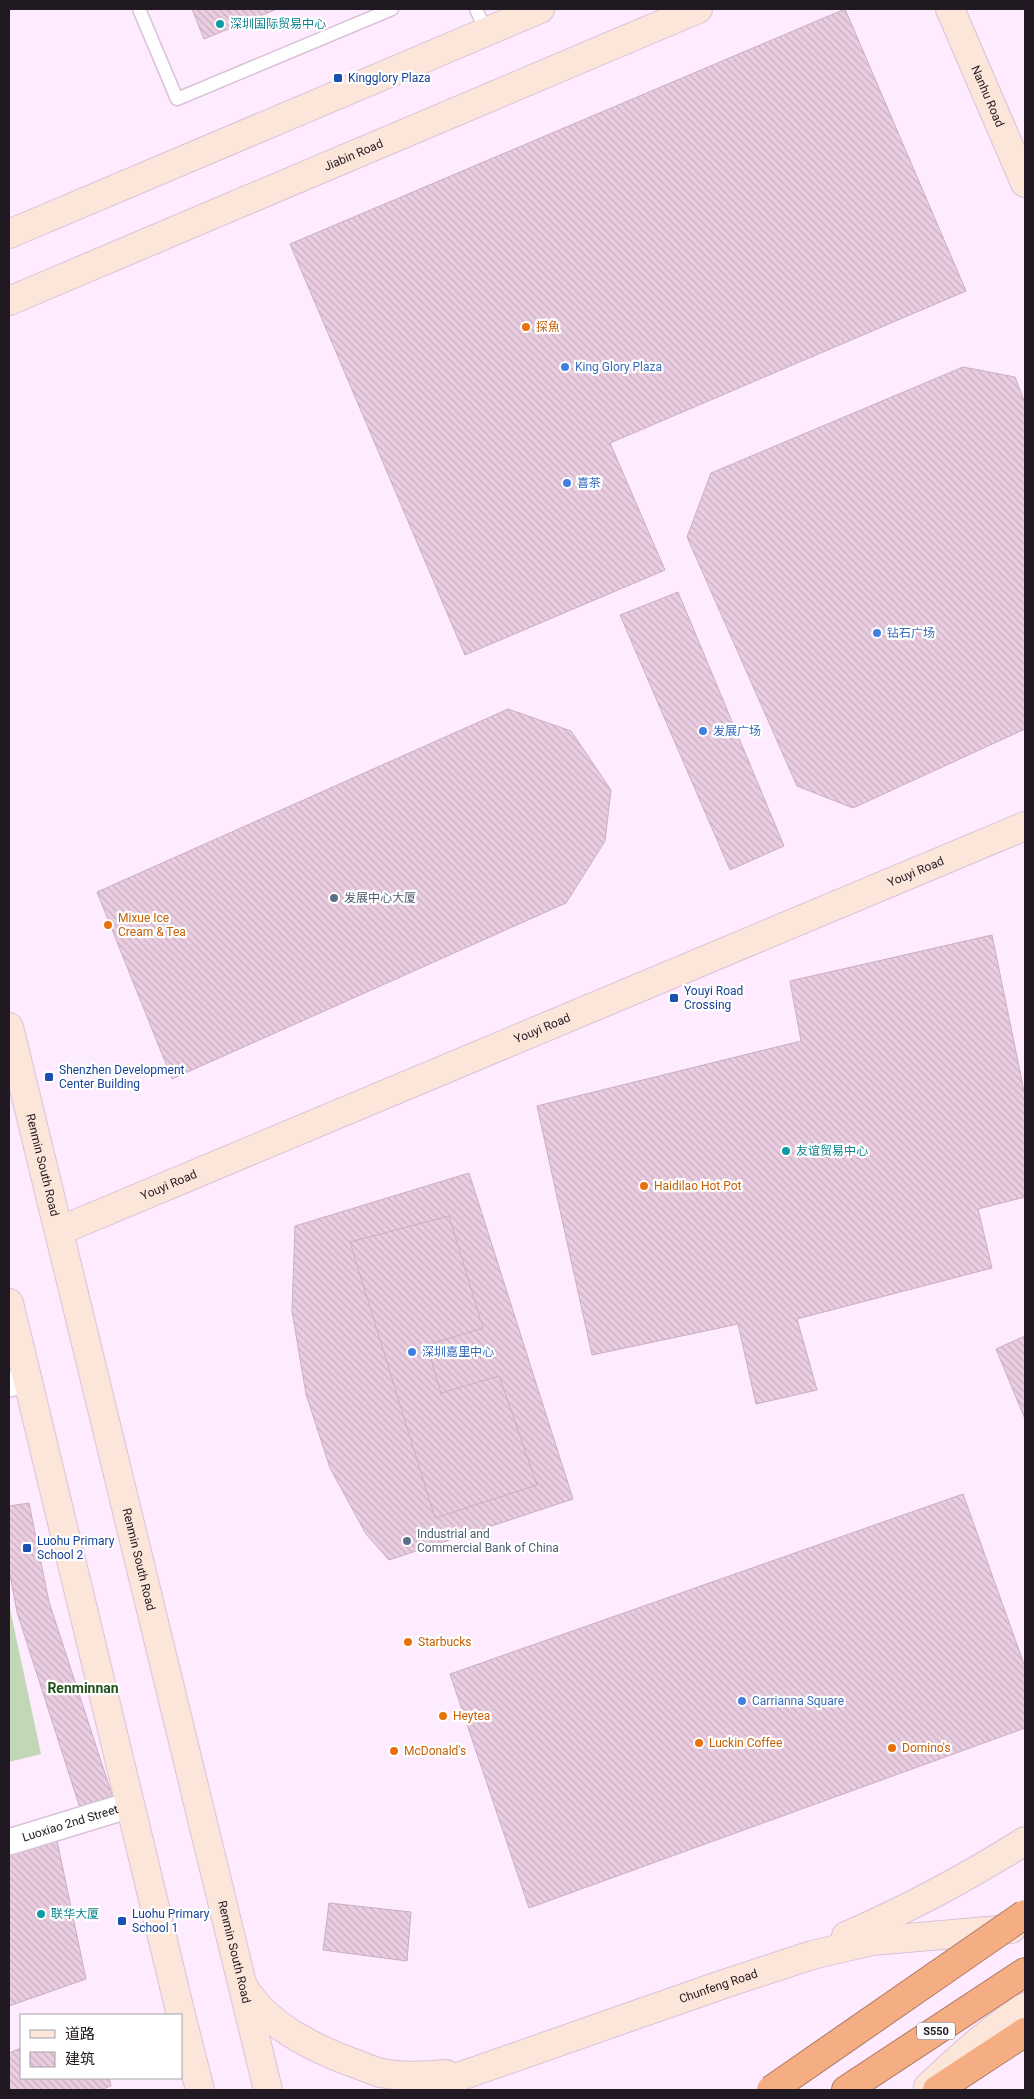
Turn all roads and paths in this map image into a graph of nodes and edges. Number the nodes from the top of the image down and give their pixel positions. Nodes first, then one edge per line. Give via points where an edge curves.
1 (139, 9) edge
2 (392, 9) edge
3 (698, 9) edge
4 (950, 9) edge
5 (522, 12) edge
6 (481, 20) edge
7 (1025, 183) edge
8 (9, 234) edge
9 (9, 301) edge
10 (1025, 826) edge
11 (9, 1027) edge
12 (59, 1231) junction
13 (9, 1303) edge
14 (18, 1382) edge
15 (130, 1805) junction
16 (1025, 1841) edge
17 (9, 1842) edge
18 (1025, 1914) edge
19 (1025, 1928) edge
20 (1025, 1972) edge
21 (240, 1978) junction
22 (721, 1985) junction
23 (1025, 2007) edge
24 (181, 2014) edge
25 (182, 2019) edge
26 (1025, 2032) edge
27 (189, 2048) junction
28 (475, 2072) junction
29 (186, 2090) edge
30 (200, 2090) edge
31 (268, 2090) edge
32 (421, 2090) edge
33 (771, 2090) edge
34 (846, 2090) edge
35 (925, 2090) edge
36 (937, 2090) edge

1 - 2 lane via 177,100
3 - 9 main road, Jiabin Road
4 - 7 main road, Nanhu Road
5 - 6 main road
6 - 8 main road
10 - 12 main road, Youyi Road
11 - 12 main road, Renmin South Road
12 - 21 main road, Renmin South Road
13 - 14 main road
14 - 15 main road
15 - 17 street, Luoxiao 2nd Street
15 - 24 main road
16 - 22 main road via 980,1869 878,1922
18 - 33 highway, bridge
19 - 22 main road, Chunfeng Road via 872,1941 812,1955
20 - 34 highway, S550
21 - 28 main road via 254,2001 280,2024 319,2049 343,2059 380,2073 423,2076
21 - 31 main road, Renmin South Road
22 - 28 main road, Chunfeng Road
23 - 35 main road via 995,2026
25 - 27 main road
26 - 36 highway
27 - 29 main road
27 - 30 main road
28 - 32 main road, Chunfeng Road

